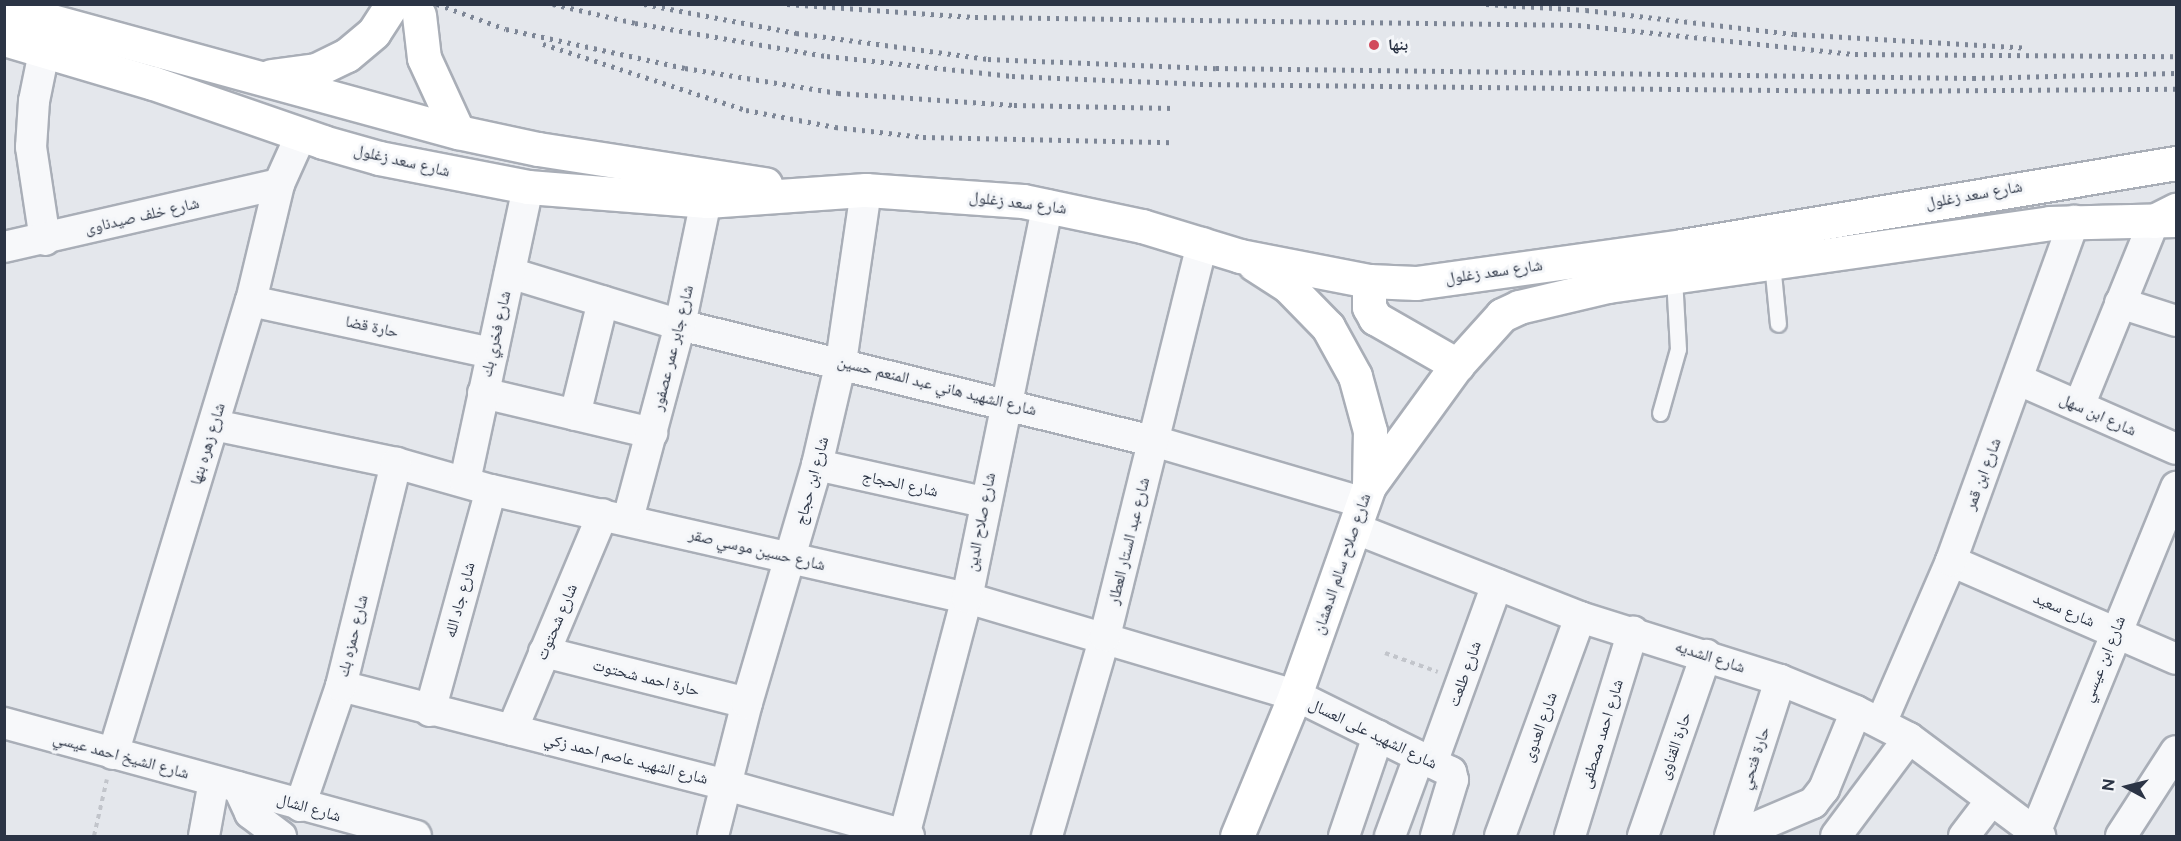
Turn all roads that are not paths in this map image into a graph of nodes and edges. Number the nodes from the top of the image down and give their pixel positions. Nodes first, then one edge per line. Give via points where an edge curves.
1 (4, 8) edge
2 (406, 10) edge
3 (4, 39) edge
4 (44, 51) junction
5 (248, 75) junction
6 (458, 132) junction
7 (301, 135) junction
8 (2176, 163) edge
9 (279, 184) junction
10 (528, 187) junction
11 (709, 189) junction
12 (866, 190) junction
13 (1048, 205) junction
14 (2169, 217) edge
15 (2074, 221) junction
16 (45, 240) junction
17 (1202, 243) junction
18 (4, 247) edge
19 (1240, 256) junction
20 (1772, 262) junction
21 (510, 273) junction
22 (1674, 277) junction
23 (1369, 281) junction
24 (251, 301) junction
25 (603, 301) junction
26 (2120, 303) junction
27 (2176, 321) edge
28 (1778, 324) dead end
29 (680, 325) junction
30 (492, 353) junction
31 (841, 362) junction
32 (1457, 365) junction
33 (2019, 380) junction
34 (483, 393) junction
35 (1007, 403) junction
36 (2079, 406) junction
37 (1660, 413) dead end
38 (575, 415) junction
39 (214, 425) junction
40 (651, 433) junction
41 (1154, 441) junction
42 (2176, 449) edge
43 (396, 463) junction
44 (817, 465) junction
45 (478, 485) junction
46 (2176, 487) edge
47 (984, 502) junction
48 (1362, 506) junction
49 (615, 517) junction
50 (791, 558) junction
51 (1951, 561) junction
52 (1497, 584) junction
53 (967, 598) junction
54 (1580, 617) junction
55 (1633, 632) junction
56 (2115, 632) junction
57 (1105, 636) junction
58 (544, 652) junction
59 (1706, 655) junction
60 (2176, 659) edge
61 (1780, 680) junction
62 (341, 686) junction
63 (1295, 695) junction
64 (747, 703) junction
65 (430, 711) junction
66 (1869, 717) junction
67 (4, 723) edge
68 (512, 729) junction
69 (1378, 736) junction
70 (1909, 738) junction
71 (2176, 751) edge
72 (113, 754) junction
73 (1434, 764) junction
74 (226, 784) junction
75 (726, 785) junction
76 (1990, 802) junction
77 (300, 806) junction
78 (2037, 835) edge
79 (905, 836) edge
80 (204, 837) edge
81 (281, 837) edge
82 (416, 837) edge
83 (713, 837) edge
84 (1047, 837) edge
85 (1237, 837) edge
86 (1344, 837) edge
87 (1390, 837) edge
88 (1436, 837) edge
89 (1500, 837) edge
90 (1570, 837) edge
91 (1643, 837) edge
92 (1730, 837) edge
93 (1735, 837) edge
94 (1836, 837) edge
95 (1964, 837) edge
96 (2121, 837) edge

1 - 5 main road, شارع سعد زغلول
2 - 5 main road via 347,55 316,70 282,76
2 - 6 main road
3 - 4 main road, شارع سعد زغلول
4 - 7 main road, شارع سعد زغلول via 153,83
4 - 16 street via 34,101 31,147
5 - 6 main road, شارع سعد زغلول
6 - 11 main road, شارع سعد زغلول
7 - 9 street, شارع زهره بنها
7 - 10 main road, شارع سعد زغلول via 379,158
8 - 23 main road, شارع سعد زغلول via 1682,246 1416,283
9 - 16 street, شارع خلف صيدناوى
9 - 24 street, شارع زهره بنها
10 - 11 main road, شارع سعد زغلول
10 - 21 street, شارع فخري بك
11 - 12 main road, شارع سعد زغلول
11 - 29 street, شارع جابر عمر عصفور
12 - 13 main road, شارع سعد زغلول
12 - 31 street, شارع ابن حجاج
13 - 17 main road, شارع سعد زغلول
13 - 35 street, شارع صلاح الدين
14 - 15 main road
14 - 26 street
15 - 20 main road
15 - 33 street, شارع ابن قمر
16 - 18 street, شارع خلف صيدناوى
17 - 19 main road, شارع سعد زغلول
17 - 41 street, شارع عبد الستار العطار
19 - 23 main road, شارع سعد زغلول
19 - 48 main road, شارع صلاح سالم الدهشان via 1288,286 1320,319 1355,376 1370,431
20 - 22 main road
20 - 28 lane
21 - 25 street, شارع الشهيد هاني عبد المنعم حسين
21 - 30 street, شارع فخري بك
22 - 32 main road via 1608,286 1510,310
22 - 37 lane via 1678,349
23 - 32 main road via 1369,307 1375,318
24 - 30 street, حارة قضا
24 - 39 street, شارع زهره بنها
25 - 29 street, شارع الشهيد هاني عبد المنعم حسين
25 - 38 street
26 - 27 street
26 - 36 street
29 - 31 street, شارع الشهيد هاني عبد المنعم حسين
29 - 40 street, شارع جابر عمر عصفور
30 - 34 street, شارع فخري بك
31 - 35 street, شارع الشهيد هاني عبد المنعم حسين
31 - 44 street, شارع ابن حجاج
32 - 48 main road
33 - 36 street, شارع ابن سهل
33 - 51 street, شارع ابن قمر
34 - 38 street
34 - 45 street, شارع فخري بك
35 - 41 street, شارع الشهيد هاني عبد المنعم حسين
35 - 47 street, شارع صلاح الدين
36 - 42 street, شارع ابن سهل
38 - 40 street
39 - 43 street, شارع حسين موسي صقر
39 - 72 street, شارع زهره بنها
40 - 49 street, شارع جابر عمر عصفور
41 - 48 street, شارع الشهيد هاني عبد المنعم حسين
41 - 57 street, شارع عبد الستار العطار
43 - 45 street, شارع حسين موسي صقر
43 - 62 street, شارع حمزه بك
44 - 47 street, شارع الحجاج
44 - 50 street, شارع ابن حجاج
45 - 49 street, شارع حسين موسي صقر
45 - 65 street, شارع جاد الله
46 - 56 street, شارع ابن عيسي
47 - 53 street, شارع صلاح الدين
48 - 52 street, شارع الشديه
48 - 63 main road, شارع صلاح سالم الدهشان
49 - 50 street, شارع حسين موسي صقر
49 - 58 street, شارع شحتوت
50 - 53 street, شارع حسين موسي صقر
50 - 64 street, شارع ابن حجاج
51 - 56 street, شارع سعيد
51 - 66 street, شارع ابن قمر
52 - 54 street, شارع الشديه
52 - 73 street, شارع طلعت
53 - 57 street, شارع حسين موسي صقر
53 - 79 street, شارع صلاح الدين
54 - 55 street, شارع الشديه
54 - 89 street, شارع العدوى
55 - 59 street, شارع الشديه
55 - 90 street, شارع احمد مصطفى
56 - 60 street, شارع سعيد
56 - 78 street, شارع ابن عيسي
57 - 63 street, شارع حسين موسي صقر
57 - 84 street, شارع عبد الستار العطار
58 - 64 street, حارة احمد شحتوت
58 - 68 street, شارع شحتوت
59 - 61 street, شارع الشديه
59 - 91 street, حارة القناوى
61 - 66 street, شارع الشديه
61 - 92 street, حارة فتحي
62 - 65 street, شارع الشهيد عاصم احمد زكي
62 - 77 street, شارع حمزه بك
63 - 69 street, شارع الشهيد على العسال
63 - 85 main road, شارع صلاح سالم الدهشان
64 - 75 street, شارع ابن حجاج
65 - 68 street, شارع الشهيد عاصم احمد زكي
66 - 70 street, شارع الشديه
66 - 93 street, شارع ابن قمر via 1819,797 1803,810
67 - 72 street, شارع الشيخ احمد عيسي
68 - 75 street, شارع الشهيد عاصم احمد زكي
69 - 73 street, شارع الشهيد على العسال
69 - 86 street
70 - 76 street, شارع الشديه
70 - 94 street
71 - 96 street
72 - 74 street, شارع الشيخ احمد عيسي
73 - 87 street
73 - 88 street via 1453,780
74 - 77 street, شارع الشال
74 - 80 street
74 - 81 street via 250,813
75 - 79 street, شارع الشهيد عاصم احمد زكي
75 - 83 street, شارع ابن حجاج
76 - 78 street, شارع الشديه
76 - 95 street
77 - 82 street, شارع الشال

